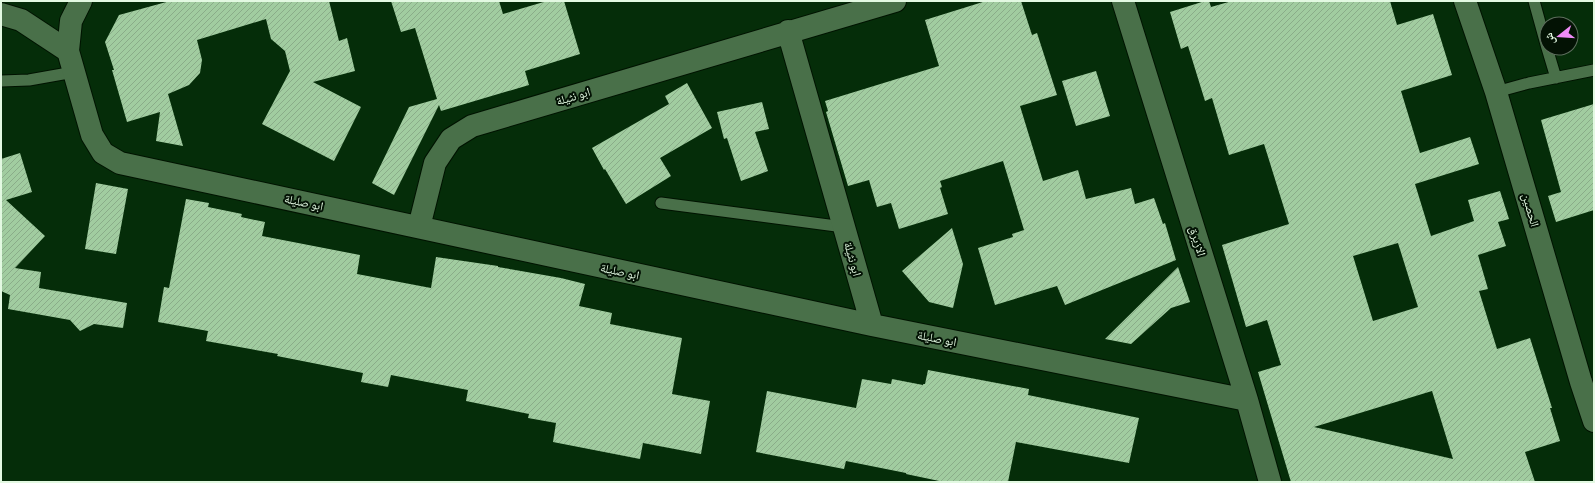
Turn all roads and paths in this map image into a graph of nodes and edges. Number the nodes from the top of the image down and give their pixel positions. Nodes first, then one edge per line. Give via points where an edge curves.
1 (81, 1) edge
2 (895, 1) edge
3 (1123, 1) edge
4 (1465, 1) edge
5 (1534, 1) edge
6 (1, 14) edge
7 (1539, 19) edge
8 (788, 31) junction
9 (68, 51) junction
10 (1549, 56) edge
11 (1594, 70) edge
12 (74, 72) junction
13 (1556, 78) junction
14 (1, 81) edge
15 (1496, 92) junction
16 (661, 203) dead end
17 (419, 227) junction
18 (844, 227) junction
19 (872, 325) junction
20 (1588, 381) edge
21 (1247, 400) junction
22 (1594, 421) edge
23 (1270, 482) edge

1 - 9 street, ابو صليلة via 71,21
2 - 8 street, ابو نثيلة
3 - 21 street, الازيرق
4 - 15 street, الحصين
5 - 7 lane
6 - 9 street via 21,20
8 - 17 street, ابو نثيلة via 472,126 451,139 435,163
8 - 18 street, ابو نثيلة
9 - 12 street, ابو صليلة
10 - 13 lane
11 - 13 lane
12 - 14 lane via 29,80
12 - 17 street, ابو صليلة via 92,135 103,153 120,163
13 - 15 lane
15 - 20 street, الحصين
16 - 18 lane
17 - 19 street, ابو صليلة
18 - 19 street, ابو نثيلة
19 - 21 street, ابو صليلة
20 - 22 street, الحصين
21 - 23 street, الازيرق

